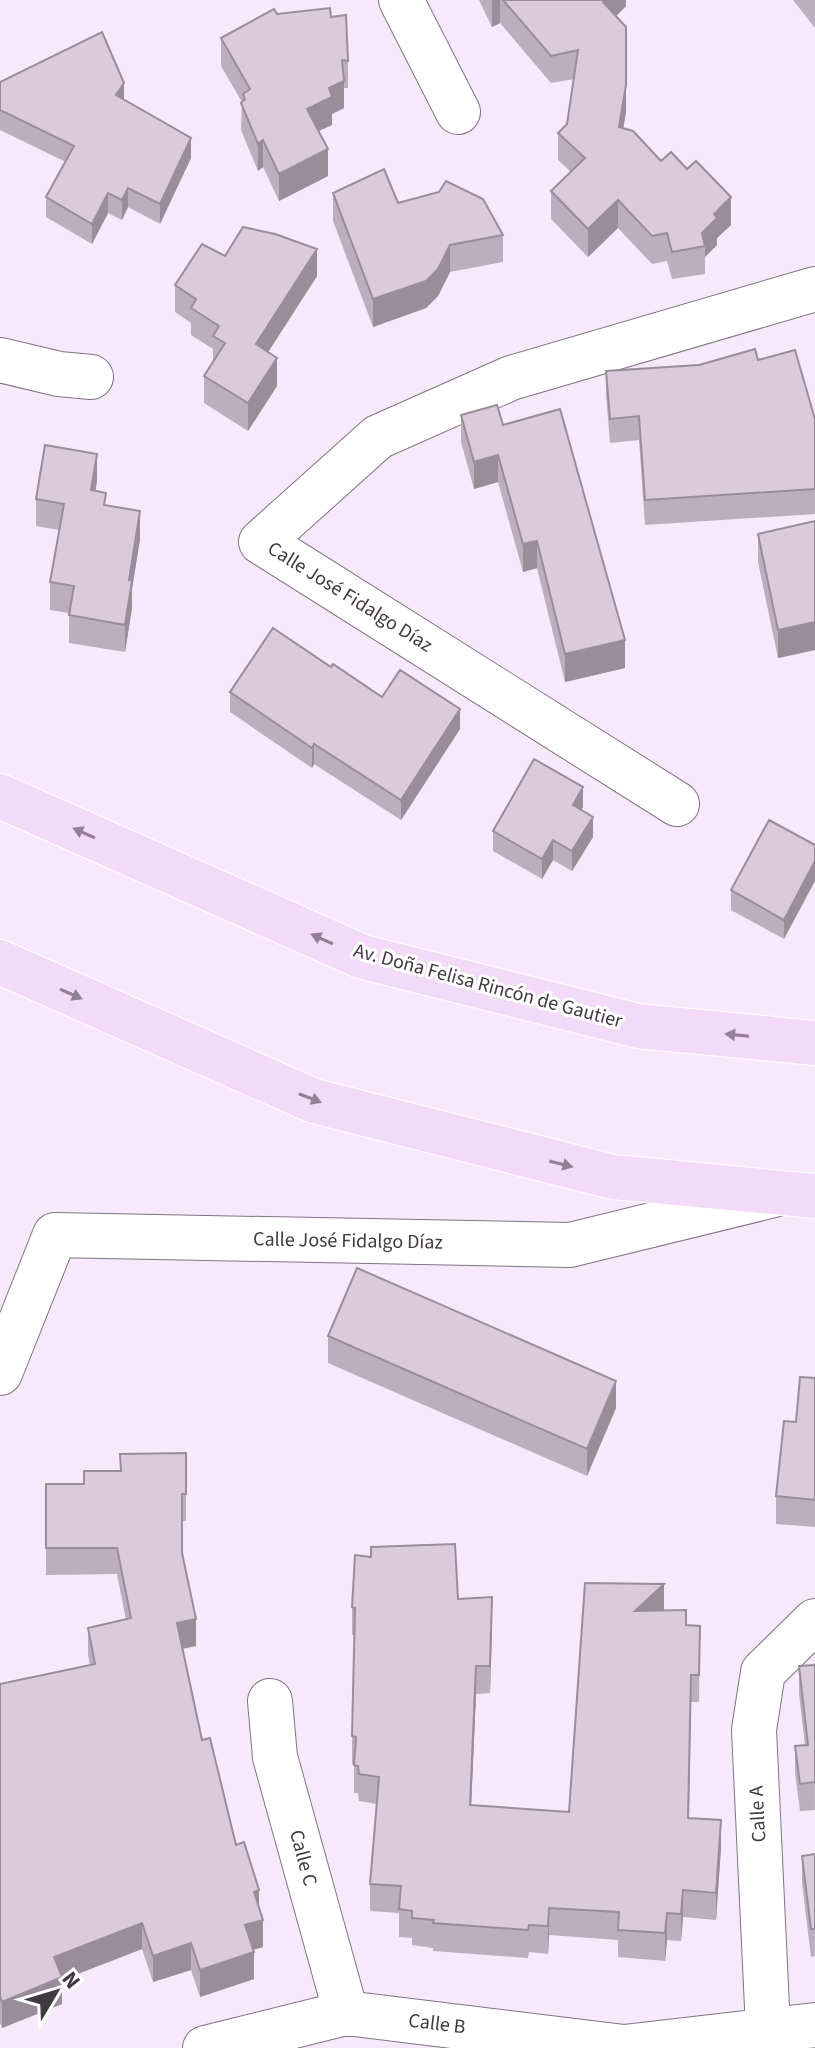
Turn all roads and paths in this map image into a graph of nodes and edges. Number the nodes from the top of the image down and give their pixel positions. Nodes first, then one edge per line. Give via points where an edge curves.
1 (401, 0) edge
2 (458, 112) dead end
3 (815, 289) edge
4 (0, 360) edge
5 (91, 377) dead end
6 (0, 796) edge
7 (677, 804) dead end
8 (0, 962) edge
9 (815, 1043) edge
10 (800, 1194) edge
11 (0, 1373) edge
12 (815, 1621) edge
13 (270, 1701) dead end
14 (346, 2013) junction
15 (815, 2025) edge
16 (768, 2029) junction
17 (205, 2048) edge

1 - 2 street
3 - 7 street, Calle José Fidalgo Díaz via 511,378 378,437 261,542
4 - 5 street
9 -> 6 main road, Av. Doña Felisa Rincón de Gautier via 638,1026 363,957
8 -> 10 main road via 314,1101 613,1177
10 - 11 street, Calle José Fidalgo Díaz via 570,1245 55,1235
12 - 16 street, Calle A via 763,1672 754,1730
13 - 14 street, Calle C via 275,1757
14 - 16 street, Calle B via 624,2047
14 - 17 street, Calle B
15 - 16 street, Calle B

